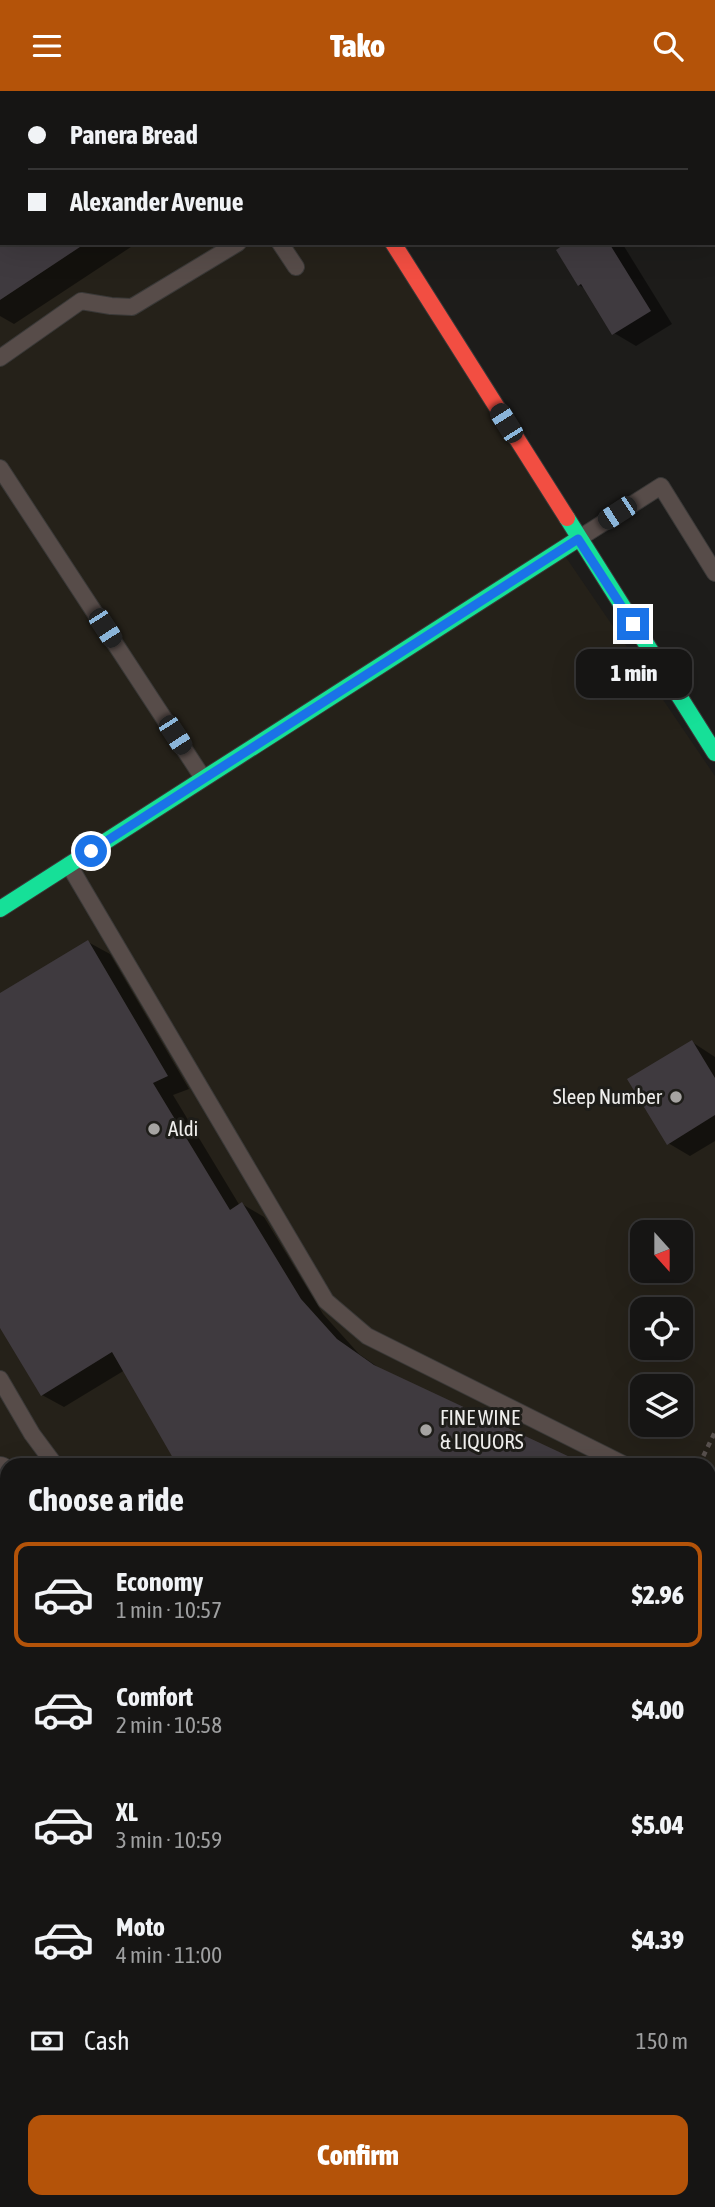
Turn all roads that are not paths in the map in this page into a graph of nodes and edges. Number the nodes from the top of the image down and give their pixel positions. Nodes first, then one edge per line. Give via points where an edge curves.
1 (235, 245) edge
2 (281, 245) edge
3 (394, 245) edge
4 (296, 267) dead end
5 (0, 358) edge
6 (0, 468) edge
7 (578, 539) junction
8 (715, 573) edge
9 (715, 753) edge
10 (203, 778) junction
11 (69, 865) junction
12 (0, 909) edge
13 (0, 1379) edge
14 (50, 1458) edge
15 (611, 1458) edge

1 - 5 lane via 132,307 81,301
2 - 4 lane
3 - 7 main road
6 - 10 lane
7 - 8 lane via 661,486
7 - 9 main road
7 - 10 main road
10 - 11 main road
11 - 12 main road
11 - 15 lane via 326,1301 368,1336
13 - 14 lane

